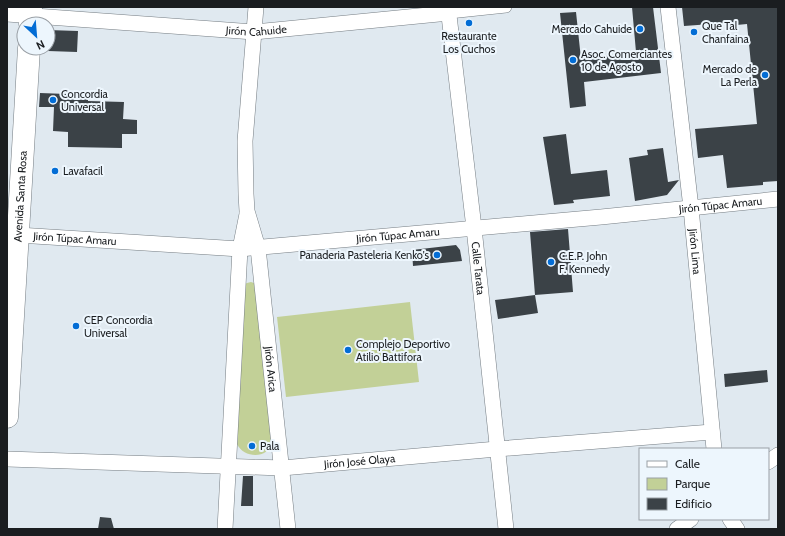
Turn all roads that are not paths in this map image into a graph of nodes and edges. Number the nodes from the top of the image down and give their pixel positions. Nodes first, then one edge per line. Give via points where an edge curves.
1 (256, 7) edge
2 (506, 7) edge
3 (668, 7) edge
4 (448, 10) edge
5 (7, 14) edge
6 (31, 16) edge
7 (56, 18) edge
8 (254, 32) junction
9 (29, 56) edge
10 (778, 199) edge
11 (691, 208) junction
12 (248, 211) junction
13 (474, 228) junction
14 (18, 235) junction
15 (258, 248) junction
16 (240, 249) junction
17 (7, 417) edge
18 (712, 432) junction
19 (714, 448) edge
20 (498, 449) junction
21 (778, 455) edge
22 (7, 459) edge
23 (769, 461) edge
24 (229, 466) junction
25 (282, 468) junction
26 (690, 520) edge
27 (731, 520) edge
28 (225, 529) edge
29 (288, 529) edge
30 (506, 529) edge
31 (677, 529) edge
32 (737, 529) edge

1 - 8 street, Jirón Arica
2 - 4 street, Jirón Cahuide
3 - 11 street, Jirón Lima
4 - 8 street, Jirón Cahuide
4 - 13 street, Calle Tarata
5 - 6 street, Jirón Cahuide
7 - 8 street, Jirón Cahuide
8 - 12 street, Jirón Arica via 245,141
9 - 14 main road, Avenida Santa Rosa
10 - 11 street, Jirón Túpac Amaru
11 - 13 street, Jirón Túpac Amaru
11 - 18 street, Jirón Lima
12 - 15 street, Jirón Arica
12 - 16 street, Jirón Arica
13 - 15 street, Jirón Túpac Amaru
13 - 20 street, Calle Tarata
14 - 16 street, Jirón Túpac Amaru
14 - 17 main road, Avenida Santa Rosa
15 - 16 street, Jirón Túpac Amaru
15 - 25 street, Jirón Arica
16 - 24 street, Jirón Arica
18 - 19 street, Jirón Lima
18 - 20 street, Jirón José Olaya
20 - 25 street, Jirón José Olaya
20 - 30 street, Calle Tarata
21 - 23 street
22 - 24 street, Jirón José Olaya
24 - 25 street, Jirón José Olaya
24 - 28 street, Jirón Arica
25 - 29 street, Jirón Arica
26 - 31 street
27 - 32 street

